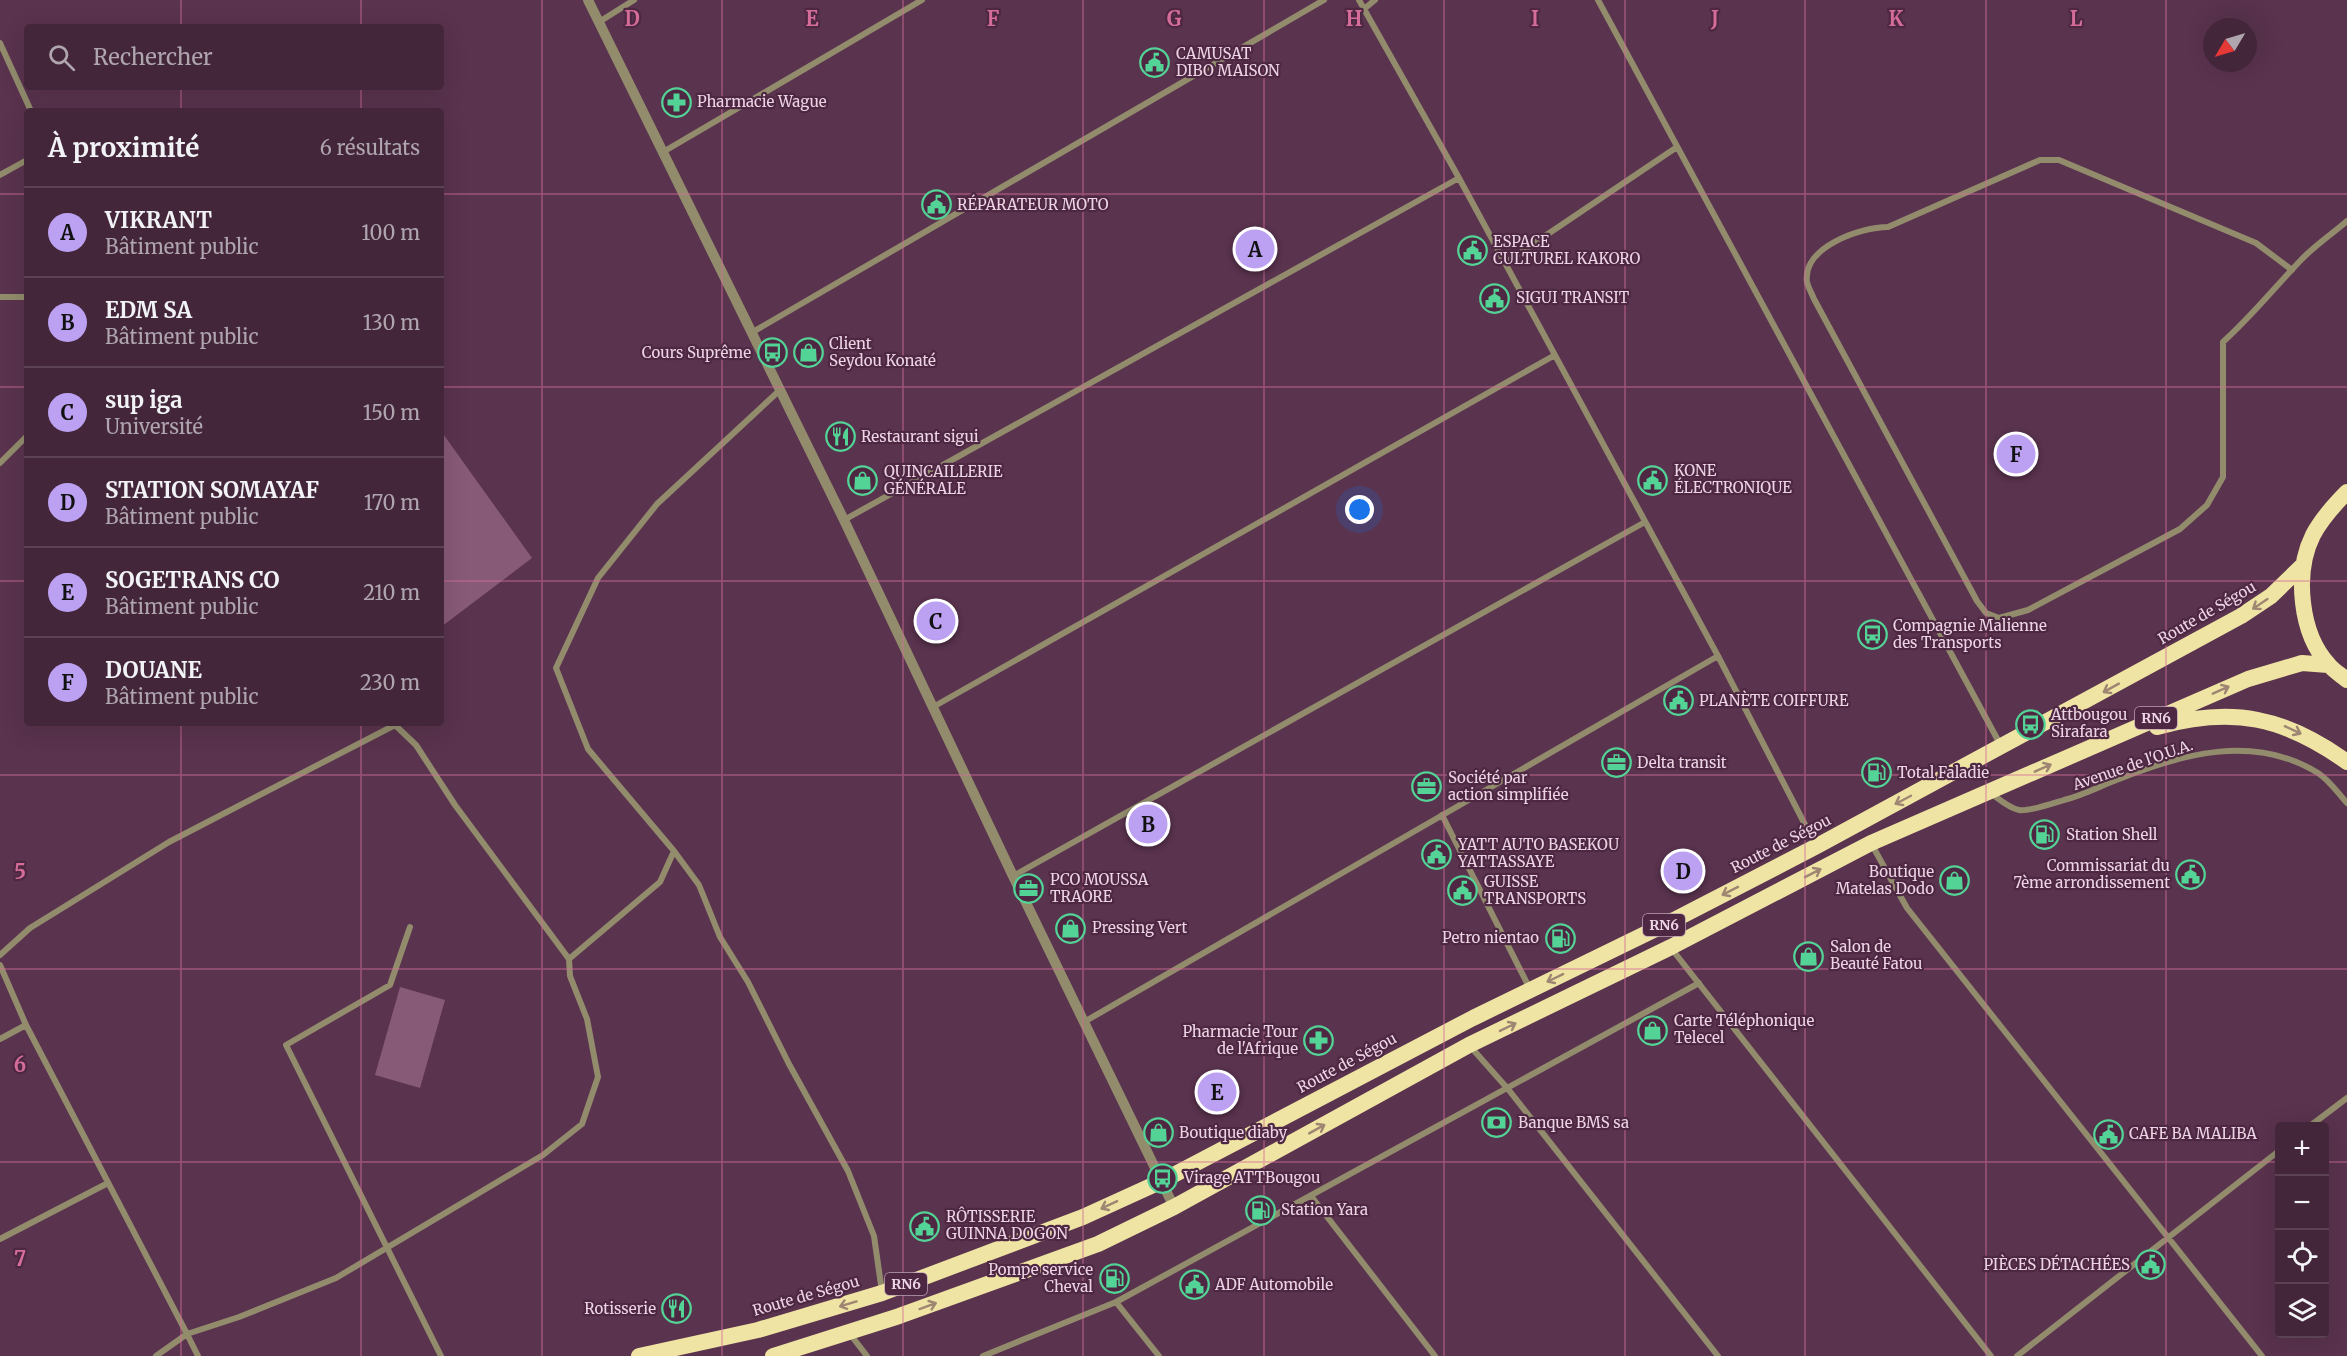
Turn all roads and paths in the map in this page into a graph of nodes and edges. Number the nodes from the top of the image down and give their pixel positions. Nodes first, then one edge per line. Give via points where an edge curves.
1 (588, 0) edge
2 (634, 0) edge
3 (922, 0) edge
4 (1324, 0) edge
5 (1359, 0) edge
6 (1375, 0) edge
7 (1598, 0) edge
8 (1364, 9) junction
9 (599, 22) junction
10 (0, 43) edge
11 (30, 108) edge
12 (1677, 147) junction
13 (663, 152) junction
14 (24, 162) edge
15 (0, 175) edge
16 (1459, 178) junction
17 (2347, 221) edge
18 (1505, 263) junction
19 (2292, 270) junction
20 (0, 297) edge
21 (24, 297) edge
22 (751, 333) junction
23 (1555, 355) junction
24 (780, 390) junction
25 (24, 439) edge
26 (0, 463) edge
27 (2347, 492) edge
28 (844, 520) junction
29 (1645, 522) junction
30 (2303, 565) junction
31 (1718, 656) junction
32 (2328, 665) junction
33 (2347, 680) edge
34 (933, 707) junction
35 (393, 726) edge
36 (396, 726) edge
37 (2113, 738) junction
38 (2001, 747) junction
39 (2347, 762) edge
40 (1989, 791) junction
41 (2347, 803) edge
42 (1442, 815) junction
43 (1871, 843) junction
44 (1817, 846) junction
45 (674, 851) junction
46 (1013, 876) junction
47 (410, 927) dead end
48 (1671, 947) junction
49 (0, 955) edge
50 (569, 959) junction
51 (0, 965) edge
52 (1699, 983) junction
53 (1531, 990) junction
54 (1084, 1022) junction
55 (26, 1025) junction
56 (0, 1039) edge
57 (1469, 1045) junction
58 (1508, 1089) junction
59 (2347, 1098) edge
60 (2315, 1122) edge
61 (2275, 1154) edge
62 (1162, 1181) junction
63 (108, 1183) junction
64 (1311, 1196) junction
65 (1174, 1207) junction
66 (2168, 1237) junction
67 (0, 1239) edge
68 (388, 1247) junction
69 (882, 1293) junction
70 (1116, 1302) junction
71 (848, 1331) junction
72 (187, 1334) junction
73 (156, 1356) edge
74 (198, 1356) edge
75 (441, 1356) edge
76 (639, 1356) edge
77 (773, 1356) edge
78 (867, 1356) edge
79 (983, 1356) edge
80 (1159, 1356) edge
81 (1435, 1356) edge
82 (1718, 1356) edge
83 (1991, 1356) edge
84 (2018, 1356) edge
85 (2262, 1356) edge

1 - 9 street
2 - 9 street
3 - 13 street
4 - 22 street
5 - 8 street
6 - 8 street
7 - 12 street
8 - 16 street
9 - 13 street
10 - 11 street
12 - 18 street
12 - 38 street
13 - 22 street
14 - 15 street
16 - 18 street
16 - 28 street
17 - 19 street
18 - 23 street
19 - 19 street via 2256,312 2223,342 2223,477 2206,505 2180,529 2028,610 1999,618 1986,613 1977,601 1807,281 1812,258 1828,246 1872,227 1888,227 2040,160 2059,160 2240,236
20 - 21 street
22 - 24 street
23 - 29 street
23 - 34 street
24 - 28 street
24 - 45 street via 657,504 598,578 556,668 588,749
25 - 26 street
27 - 30 highway via 2328,511 2312,536
28 - 34 street
29 - 31 street
29 - 46 street
30 - 32 highway via 2302,601 2311,634
30 -> 38 highway, Route de Ségou / RN6 via 2271,596 2241,616
31 - 42 street
31 - 44 street
32 - 33 highway
37 -> 32 highway, RN6 via 2248,679 2302,663
34 - 46 street
35 - 49 street via 169,842 30,928
36 - 50 street via 416,745 455,805
37 -> 39 highway, RN6 via 2219,716 2255,719 2287,727
40 -> 37 highway, RN6
38 -> 44 highway, Route de Ségou / RN6
40 - 41 street, Avenue de l'O.U.A. via 2021,811 2082,796 2120,778 2185,757 2251,749 2293,761 2320,774
40 - 43 highway, RN6
42 - 53 street
42 - 54 street
48 -> 43 highway, RN6
43 - 66 street via 1906,908
44 -> 53 highway, Route de Ségou / RN6
45 - 50 street via 660,882
45 - 69 street via 699,885 720,937 848,1171 874,1236
46 - 54 street
47 - 68 street via 390,985 286,1045
48 - 52 street
57 -> 48 highway, RN6
50 - 68 street via 570,976 586,1019 598,1077 582,1124 543,1155
51 - 55 street
52 - 58 street
52 - 83 street
53 - 62 highway, Route de Ségou / RN6
54 - 62 street
55 - 56 street
55 - 63 street
57 - 58 street
65 -> 57 highway, RN6
58 - 64 street
58 - 82 street
59 - 60 street
61 - 66 street
62 - 65 street
62 -> 69 highway, Route de Ségou / RN6 via 1083,1217
63 - 67 street
63 - 72 street
64 - 70 street
64 - 81 street
71 -> 65 highway, RN6 via 1098,1244
66 - 84 street
66 - 85 street
68 - 72 street via 336,1278
68 - 75 street
69 -> 76 highway, Route de Ségou / RN6 via 758,1330
70 - 79 street
70 - 80 street
71 - 77 highway, RN6
71 - 78 street
72 - 73 street
72 - 74 street

